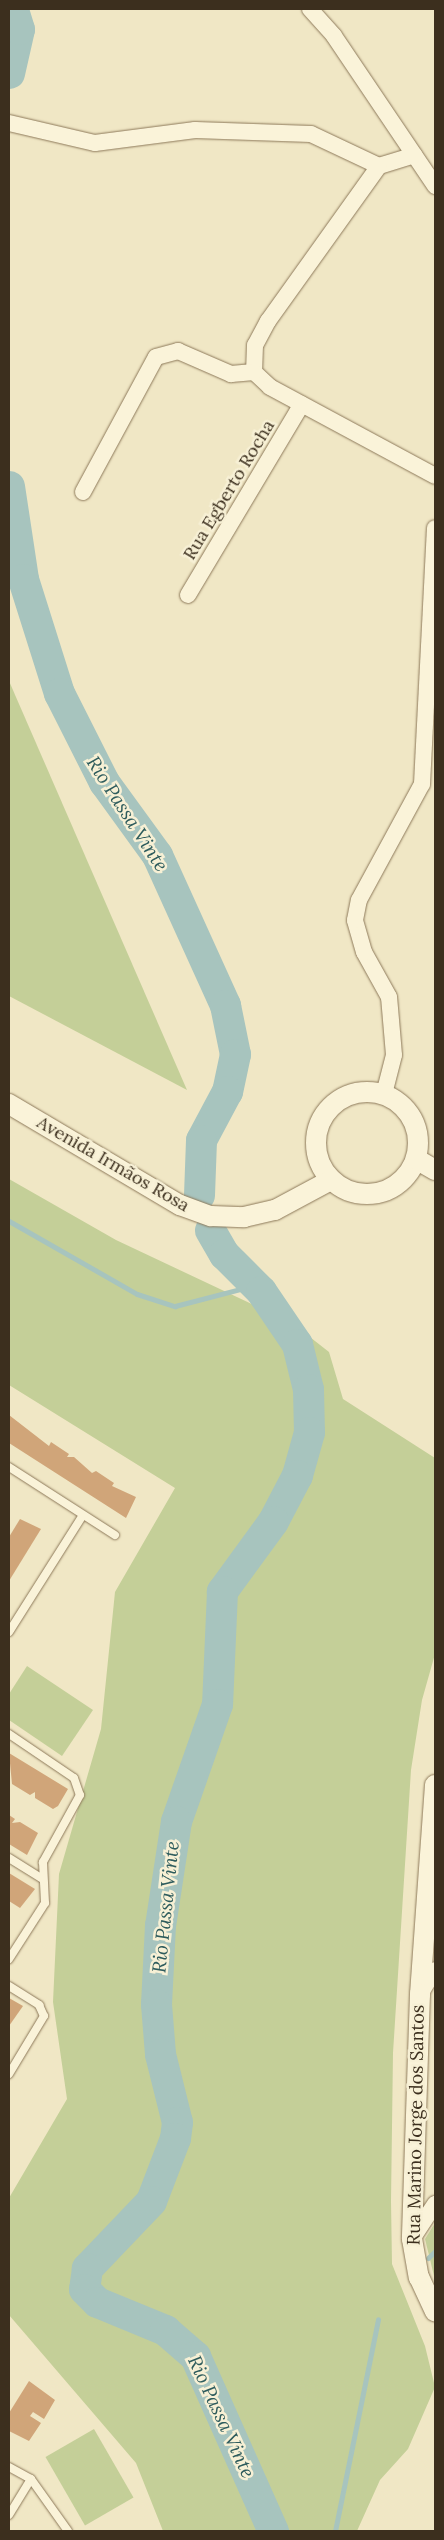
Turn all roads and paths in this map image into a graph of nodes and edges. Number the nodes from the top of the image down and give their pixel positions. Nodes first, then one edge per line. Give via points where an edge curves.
1 (310, 9) edge
2 (9, 124) edge
3 (414, 155) junction
4 (379, 166) junction
5 (435, 186) edge
6 (254, 372) junction
7 (302, 404) junction
8 (435, 476) edge
9 (83, 492) dead end
10 (435, 528) edge
11 (188, 595) dead end
12 (384, 1094) junction
13 (9, 1104) edge
14 (416, 1160) junction
15 (435, 1170) edge
16 (331, 1180) junction
17 (9, 1467) edge
18 (83, 1515) junction
19 (115, 1535) dead end
20 (9, 1632) edge
21 (9, 1734) edge
22 (435, 1785) edge
23 (9, 1858) edge
24 (42, 1879) junction
25 (9, 1959) edge
26 (435, 1970) edge
27 (9, 1986) edge
28 (420, 1994) junction
29 (9, 2074) edge
30 (435, 2204) edge
31 (412, 2239) junction
32 (435, 2309) edge
33 (9, 2467) edge
34 (31, 2479) junction
35 (9, 2515) edge
36 (68, 2531) edge

1 - 3 street via 334,36
2 - 4 street via 95,143 195,130 311,134
3 - 4 street
3 - 5 street
4 - 6 street via 268,321 255,345
6 - 7 street via 270,387
6 - 9 street via 231,374 178,351 156,357
7 - 8 street
7 - 11 street, Rua Egberto Rocha
10 - 12 street via 422,784 359,900 355,920 364,952 390,997 394,1055
12 - 14 street via 401,1104 413,1120 418,1140
12 - 16 street via 348,1096 321,1121 317,1152
13 - 16 street, Avenida Irmãos Rosa via 180,1205 211,1216 244,1217 276,1210
14 - 15 street
14 - 16 street via 398,1184 379,1193 358,1194
17 - 18 lane
18 - 19 lane
18 - 20 lane
21 - 24 lane via 74,1778 78,1786 78,1803 43,1862
22 - 28 street, Rua Marino Jorge dos Santos
23 - 24 lane
24 - 25 lane via 45,1903
26 - 28 street
27 - 29 lane via 39,2005 44,2016
28 - 31 street, Rua Marino Jorge dos Santos
30 - 31 street
31 - 32 street, Rua Marino Jorge dos Santos via 419,2277
33 - 34 lane
34 - 35 lane
34 - 36 lane

